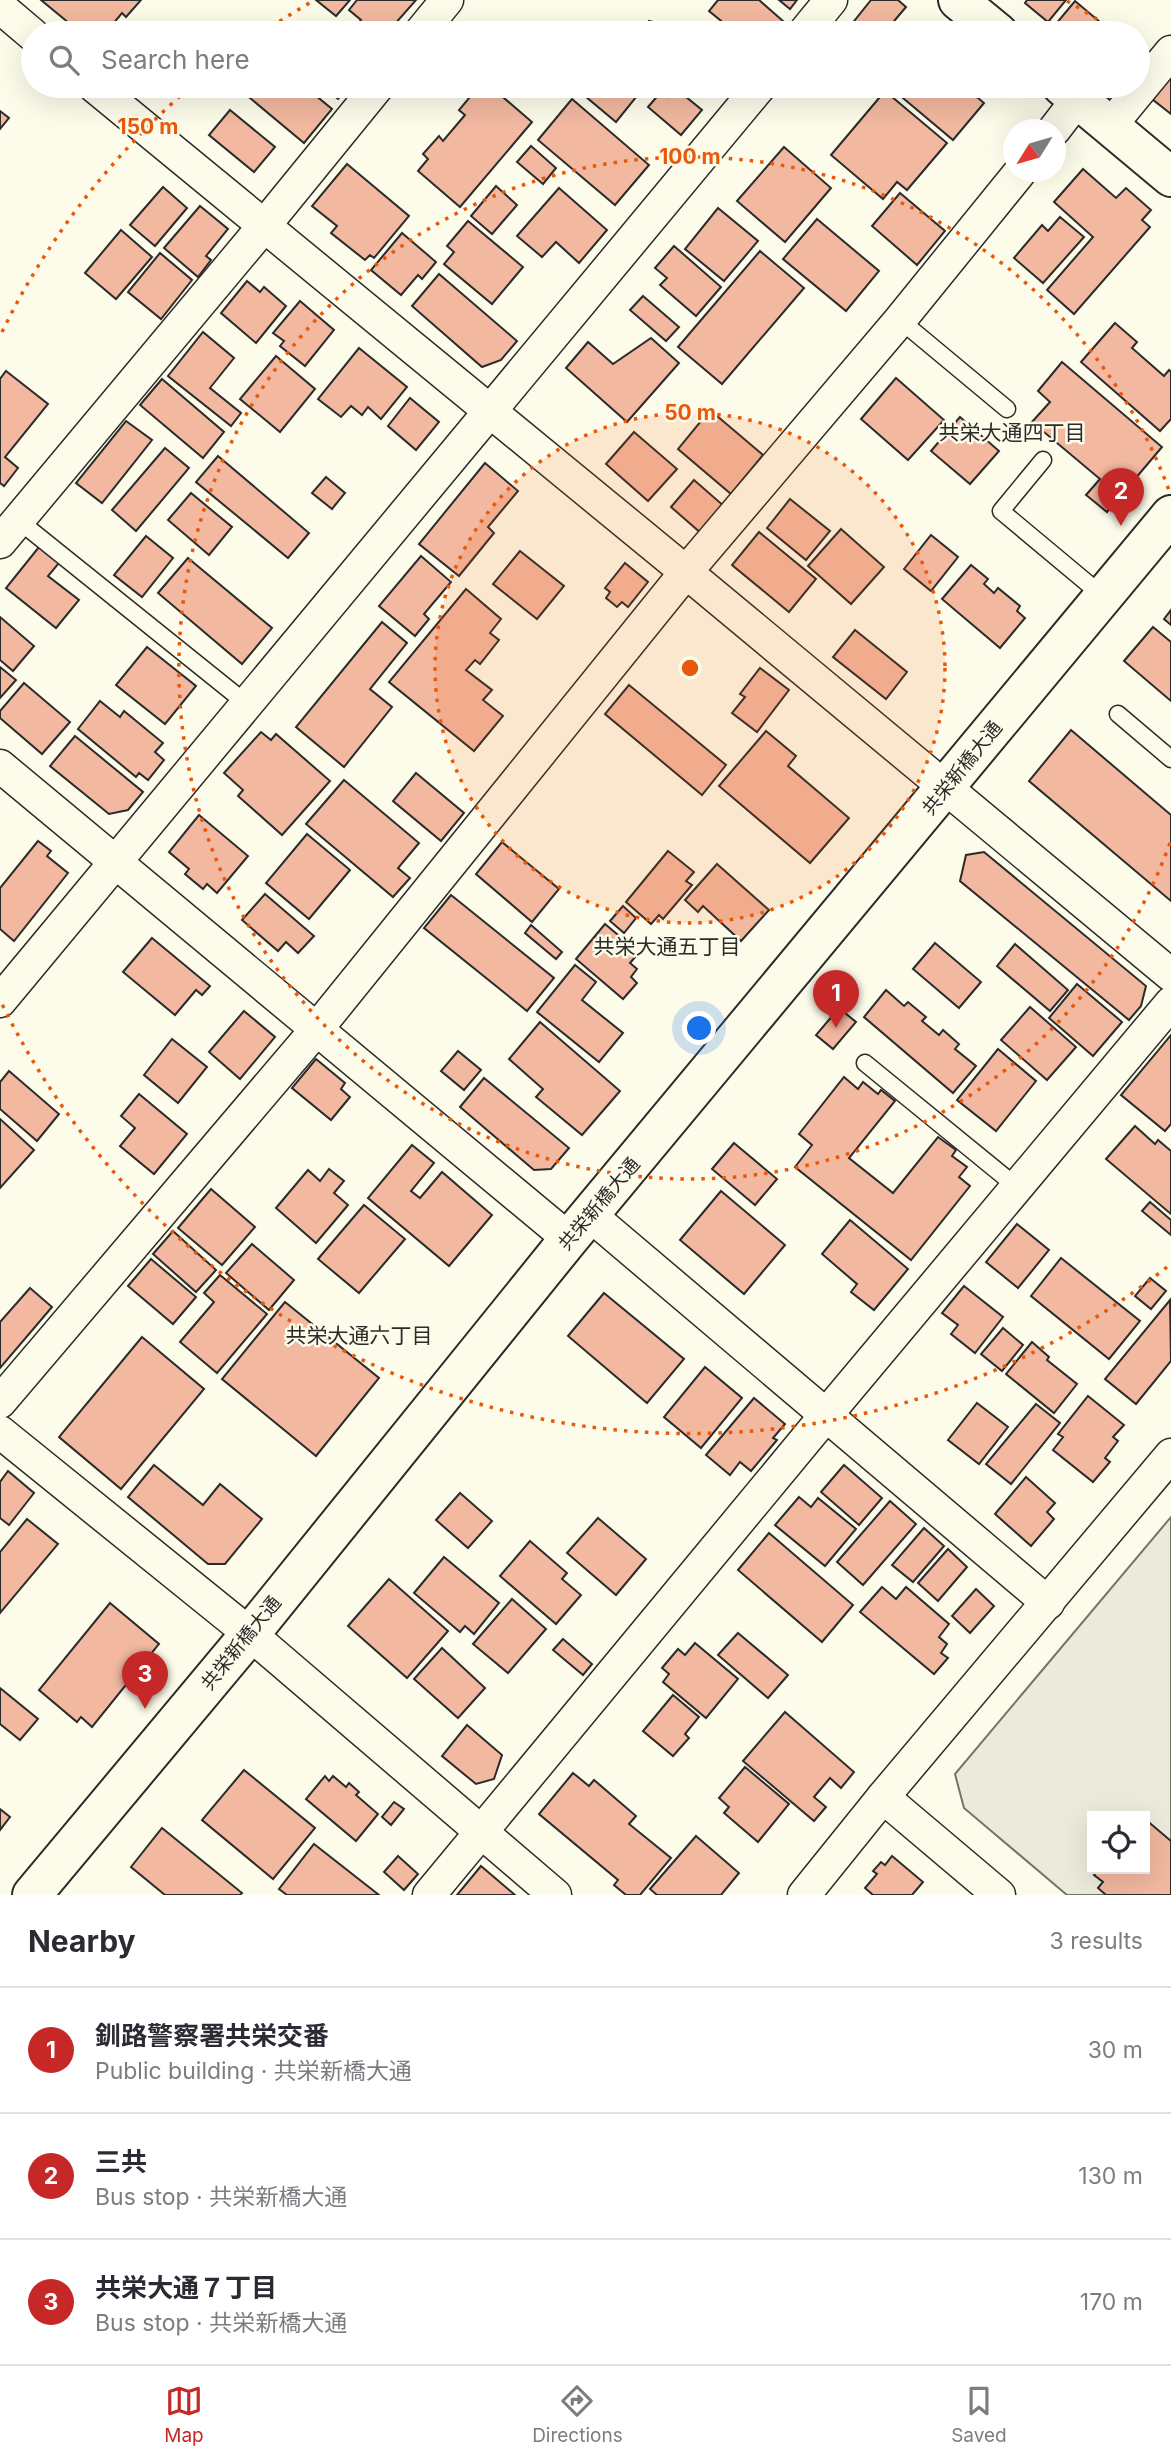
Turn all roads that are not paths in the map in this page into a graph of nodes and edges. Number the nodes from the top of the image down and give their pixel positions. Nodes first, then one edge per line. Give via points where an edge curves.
1 (447, 0) edge
2 (831, 0) edge
3 (958, 0) edge
4 (430, 21) edge
5 (814, 21) edge
6 (983, 21) edge
7 (1171, 52) edge
8 (1150, 77) edge
9 (109, 98) edge
10 (368, 98) edge
11 (750, 98) edge
12 (1068, 98) edge
13 (1076, 98) edge
14 (1133, 98) edge
15 (1059, 119) edge
16 (1110, 126) junction
17 (1171, 177) edge
18 (1012, 182) edge
19 (264, 226) junction
20 (900, 320) junction
21 (1007, 409) dead end
22 (489, 410) junction
23 (1043, 460) dead end
24 (1171, 515) edge
25 (9, 531) edge
26 (686, 572) junction
27 (1104, 597) junction
28 (247, 704) junction
29 (1118, 714) dead end
30 (1171, 760) edge
31 (0, 766) edge
32 (946, 789) junction
33 (116, 862) junction
34 (1171, 975) edge
35 (0, 1001) edge
36 (1171, 1003) edge
37 (316, 1030) junction
38 (865, 1063) dead end
39 (1017, 1187) junction
40 (580, 1227) junction
41 (0, 1402) edge
42 (827, 1414) junction
43 (0, 1432) edge
44 (1171, 1455) edge
45 (1048, 1603) junction
46 (250, 1634) junction
47 (883, 1797) junction
48 (482, 1832) junction
49 (32, 1895) edge
50 (429, 1895) edge
51 (555, 1895) edge
52 (804, 1895) edge
53 (999, 1895) edge

1 - 4 street
2 - 5 street
3 - 6 street
7 - 8 street
9 - 19 street
10 - 19 street
11 - 22 street
12 - 15 street
13 - 16 street
14 - 16 street
16 - 17 street
18 - 20 street
19 - 22 street
19 - 25 street
20 - 21 lane
20 - 26 street
22 - 26 street
22 - 28 street
23 - 27 lane via 1001,511
24 - 27 street, 共栄新橋大通
25 - 28 lane
26 - 32 street
26 - 37 street
27 - 32 street, 共栄新橋大通
28 - 33 street
29 - 30 lane
31 - 33 street
32 - 34 street
32 - 40 street, 共栄新橋大通
33 - 35 street
33 - 37 street
36 - 39 street
37 - 40 street
37 - 41 street
38 - 39 lane
39 - 42 street
40 - 42 street
40 - 46 street, 共栄新橋大通
42 - 45 street
42 - 48 street
43 - 46 street
44 - 45 street
45 - 47 street
46 - 48 street
46 - 49 street, 共栄新橋大通
47 - 52 street
47 - 53 street
48 - 50 street
48 - 51 street

